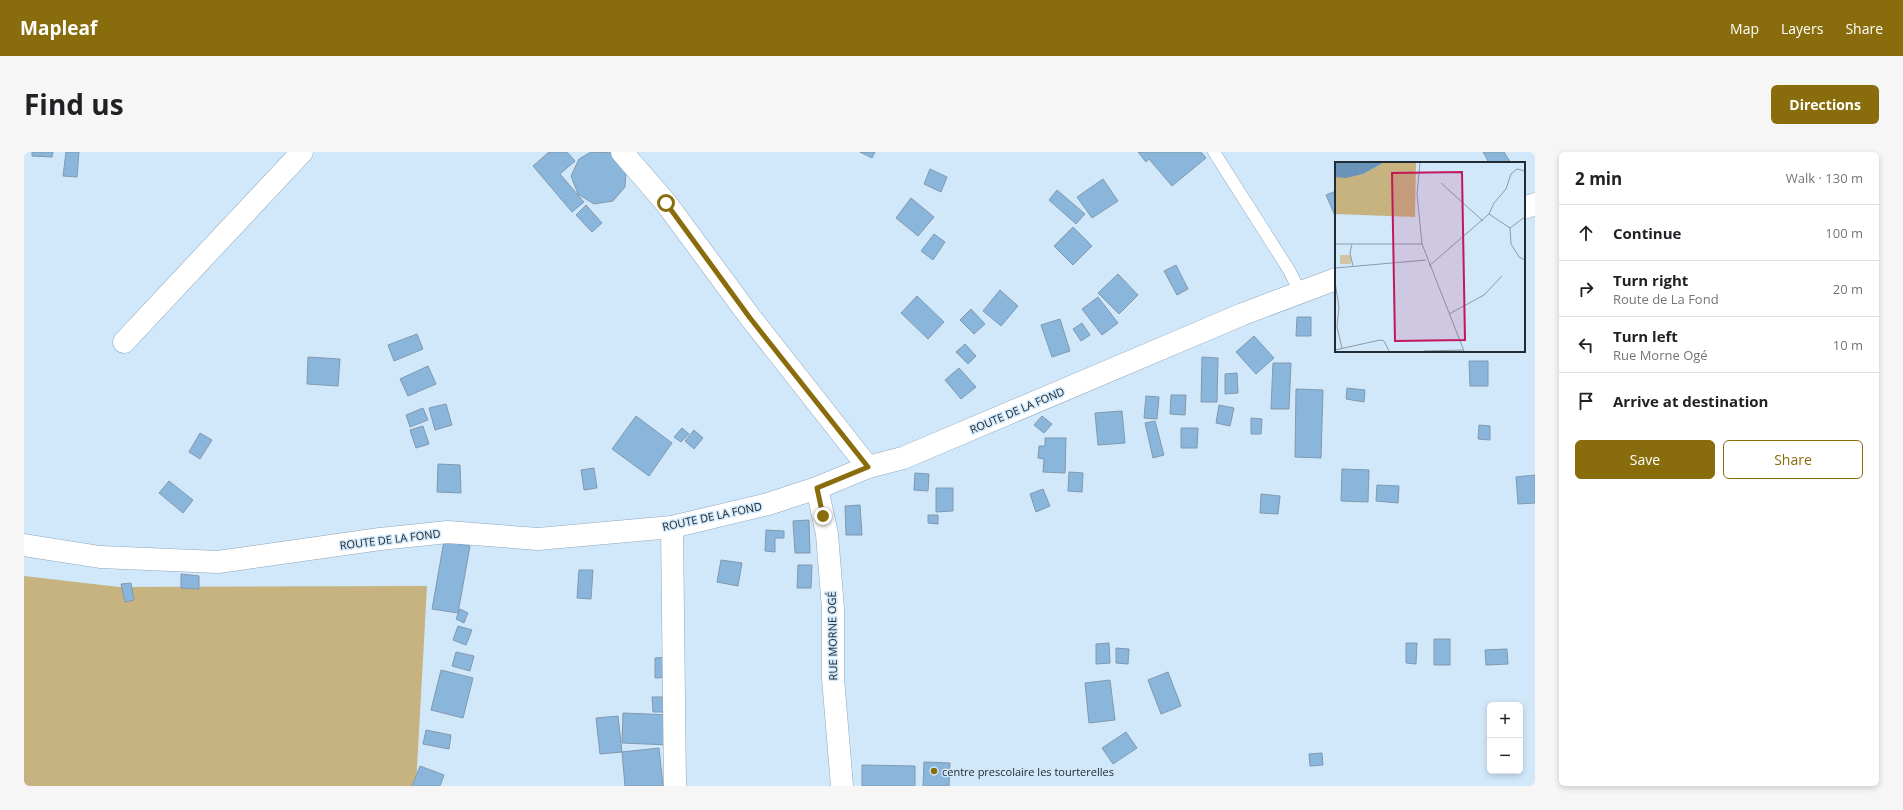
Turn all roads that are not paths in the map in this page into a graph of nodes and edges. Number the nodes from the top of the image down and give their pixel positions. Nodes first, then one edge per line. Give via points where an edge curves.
1 (302, 152) edge
2 (622, 152) edge
3 (1214, 152) edge
4 (1535, 204) edge
5 (1525, 208) edge
6 (1335, 279) edge
7 (1300, 292) junction
8 (124, 342) dead end
9 (868, 467) junction
10 (817, 488) junction
11 (672, 527) junction
12 (24, 545) edge
13 (675, 786) edge
14 (842, 786) edge

1 - 8 street
2 - 9 street via 666,203 750,318
3 - 7 lane via 1289,270
4 - 5 street
6 - 7 street, ROUTE DE LA FOND
7 - 9 street, ROUTE DE LA FOND via 904,458
9 - 10 street, ROUTE DE LA FOND
10 - 11 street, ROUTE DE LA FOND via 768,504
10 - 14 street, RUE MORNE OGÉ via 827,534 833,609 833,678
11 - 12 street, ROUTE DE LA FOND via 538,540 448,532 218,562 100,557
11 - 13 street

